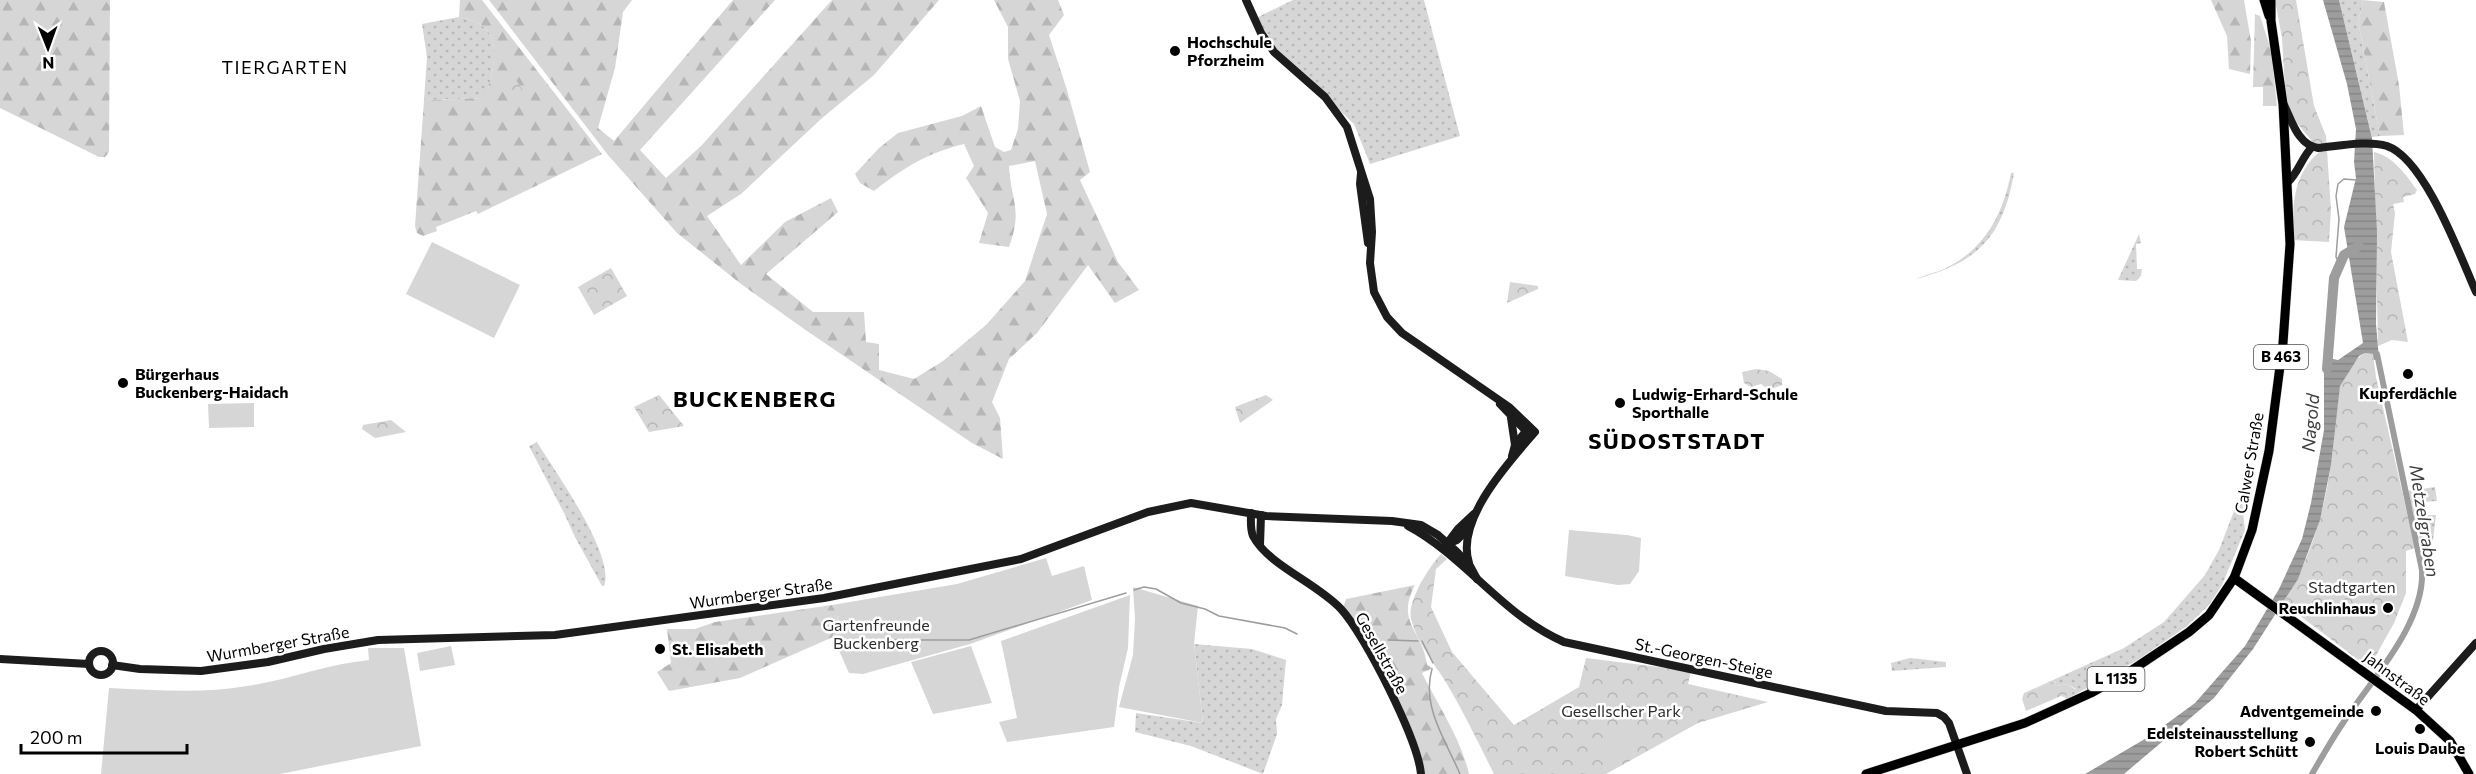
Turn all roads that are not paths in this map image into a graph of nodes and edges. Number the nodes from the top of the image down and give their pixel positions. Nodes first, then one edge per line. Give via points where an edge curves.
1 (1246, 0) edge
2 (2264, 0) edge
3 (2271, 0) edge
4 (2271, 21) junction
5 (2283, 104) junction
6 (2315, 147) junction
7 (2288, 182) junction
8 (2476, 292) edge
9 (1497, 400) junction
10 (1512, 457) junction
11 (1251, 513) junction
12 (1475, 513) junction
13 (1261, 515) junction
14 (1470, 527) junction
15 (1260, 545) junction
16 (1445, 546) junction
17 (1470, 566) junction
18 (2234, 578) junction
19 (1477, 579) junction
20 (2476, 643) edge
21 (0, 658) edge
22 (88, 664) junction
23 (112, 665) junction
24 (2416, 710) junction
25 (1957, 744) junction
26 (1421, 774) edge
27 (1866, 774) edge
28 (1967, 774) edge
29 (2469, 774) edge

1 - 9 main road via 1274,52 1325,97 1340,116 1352,142 1370,199 1372,282 1387,317 1402,333
2 - 4 main road, Calwer Straße / B 463
3 - 4 main road, Calwer Straße / B 463
4 - 5 main road, Calwer Straße / B 463
5 - 6 main road via 2301,138
5 - 7 main road, Calwer Straße / B 463
6 - 7 main road via 2302,158
6 - 8 main road via 2392,148 2418,173
7 - 18 main road, Calwer Straße / B 463 via 2290,244 2284,332 2270,442 2260,500
9 - 10 main road via 1526,431 1515,445
9 - 10 main road via 1535,432
10 - 12 main road
11 - 13 main road, Wurmberger Straße
11 - 15 main road via 1253,536
11 - 23 main road, Wurmberger Straße via 1203,504 1178,504 1044,552 959,573 824,598 614,628 378,640 201,671
12 - 14 main road
12 - 16 main road
13 - 15 main road
13 - 16 main road, Wurmberger Straße via 1403,523
14 - 16 main road
14 - 17 main road via 1466,549
15 - 26 main road, Gesellstraße via 1318,589 1350,620 1412,737
16 - 17 main road, St.-Georgen-Steige
16 - 19 main road, St.-Georgen-Steige
17 - 19 main road, St.-Georgen-Steige
18 - 24 main road, Jahnstraße
18 - 25 main road, Calwer Straße / L 1135 via 2209,615 2132,670 2036,718
19 - 25 main road, St.-Georgen-Steige via 1531,624 1576,645 1886,711 1932,712 1949,723
20 - 24 main road
21 - 22 main road
22 - 23 main road via 100,675
22 - 23 main road via 93,653 100,651 110,655
24 - 29 main road, Jahnstraße via 2450,741
25 - 27 main road, Calwer Straße
25 - 28 main road

